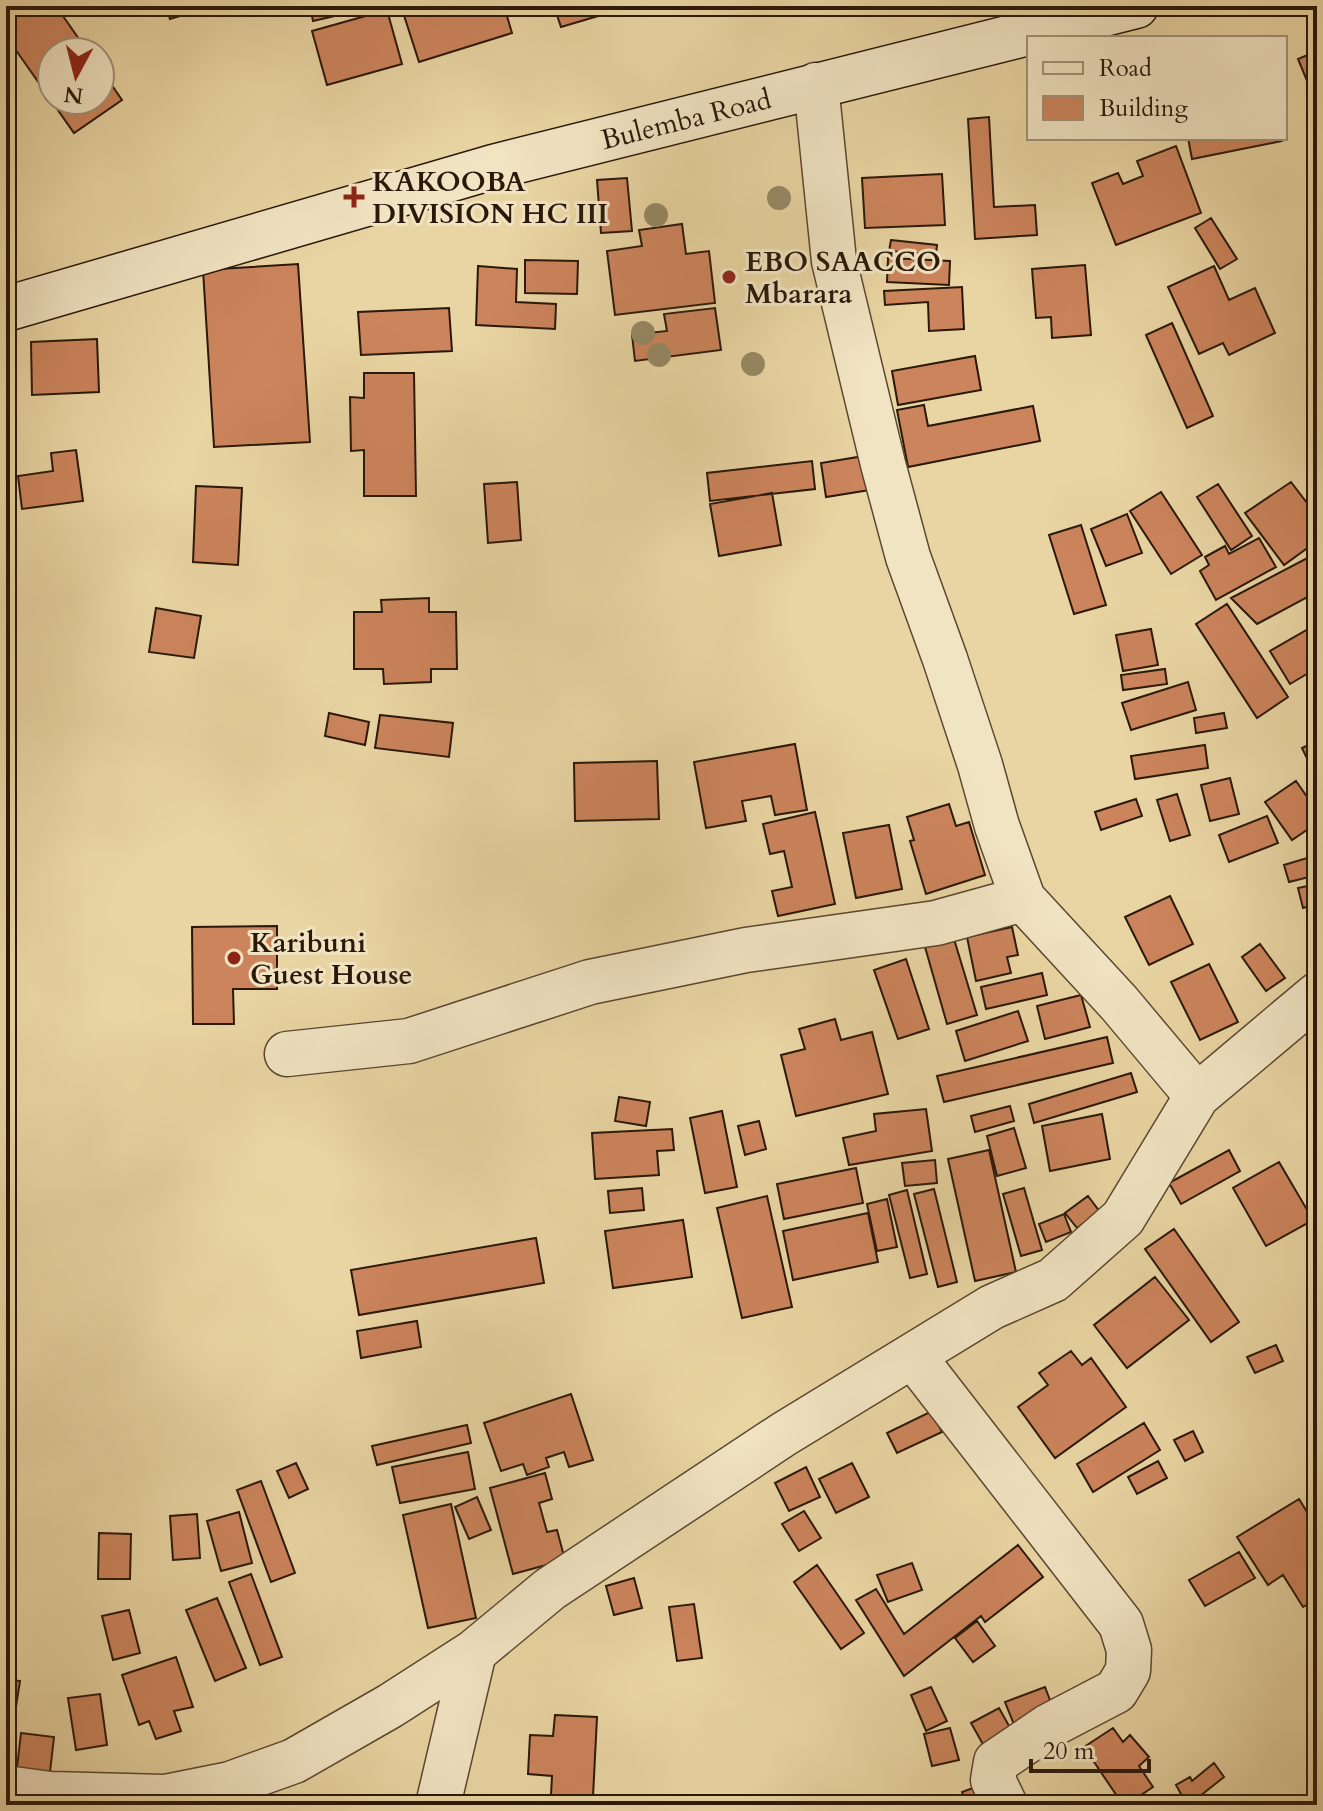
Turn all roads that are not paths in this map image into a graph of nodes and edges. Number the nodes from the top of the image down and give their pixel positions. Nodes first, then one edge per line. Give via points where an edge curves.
1 (1136, 6) edge
2 (816, 85) junction
3 (6, 309) edge
4 (1023, 899) junction
5 (1317, 995) edge
6 (287, 1054) dead end
7 (1197, 1096) junction
8 (913, 1356) junction
9 (474, 1652) junction
10 (6, 1788) edge
11 (438, 1805) edge
12 (1005, 1805) edge

1 - 2 street, Bulemba Road
2 - 3 street, Bulemba Road via 493,167
2 - 4 street via 834,261 883,464 908,557
4 - 6 street via 936,923 746,950 590,982 409,1041
4 - 7 street
5 - 7 street
7 - 8 street via 1123,1218 1053,1280 992,1307
8 - 9 street via 784,1434 550,1589
8 - 12 street via 1121,1624 1129,1650 1128,1671 1116,1691 996,1762 993,1780
9 - 10 street via 294,1761 230,1784 165,1797
9 - 11 street

